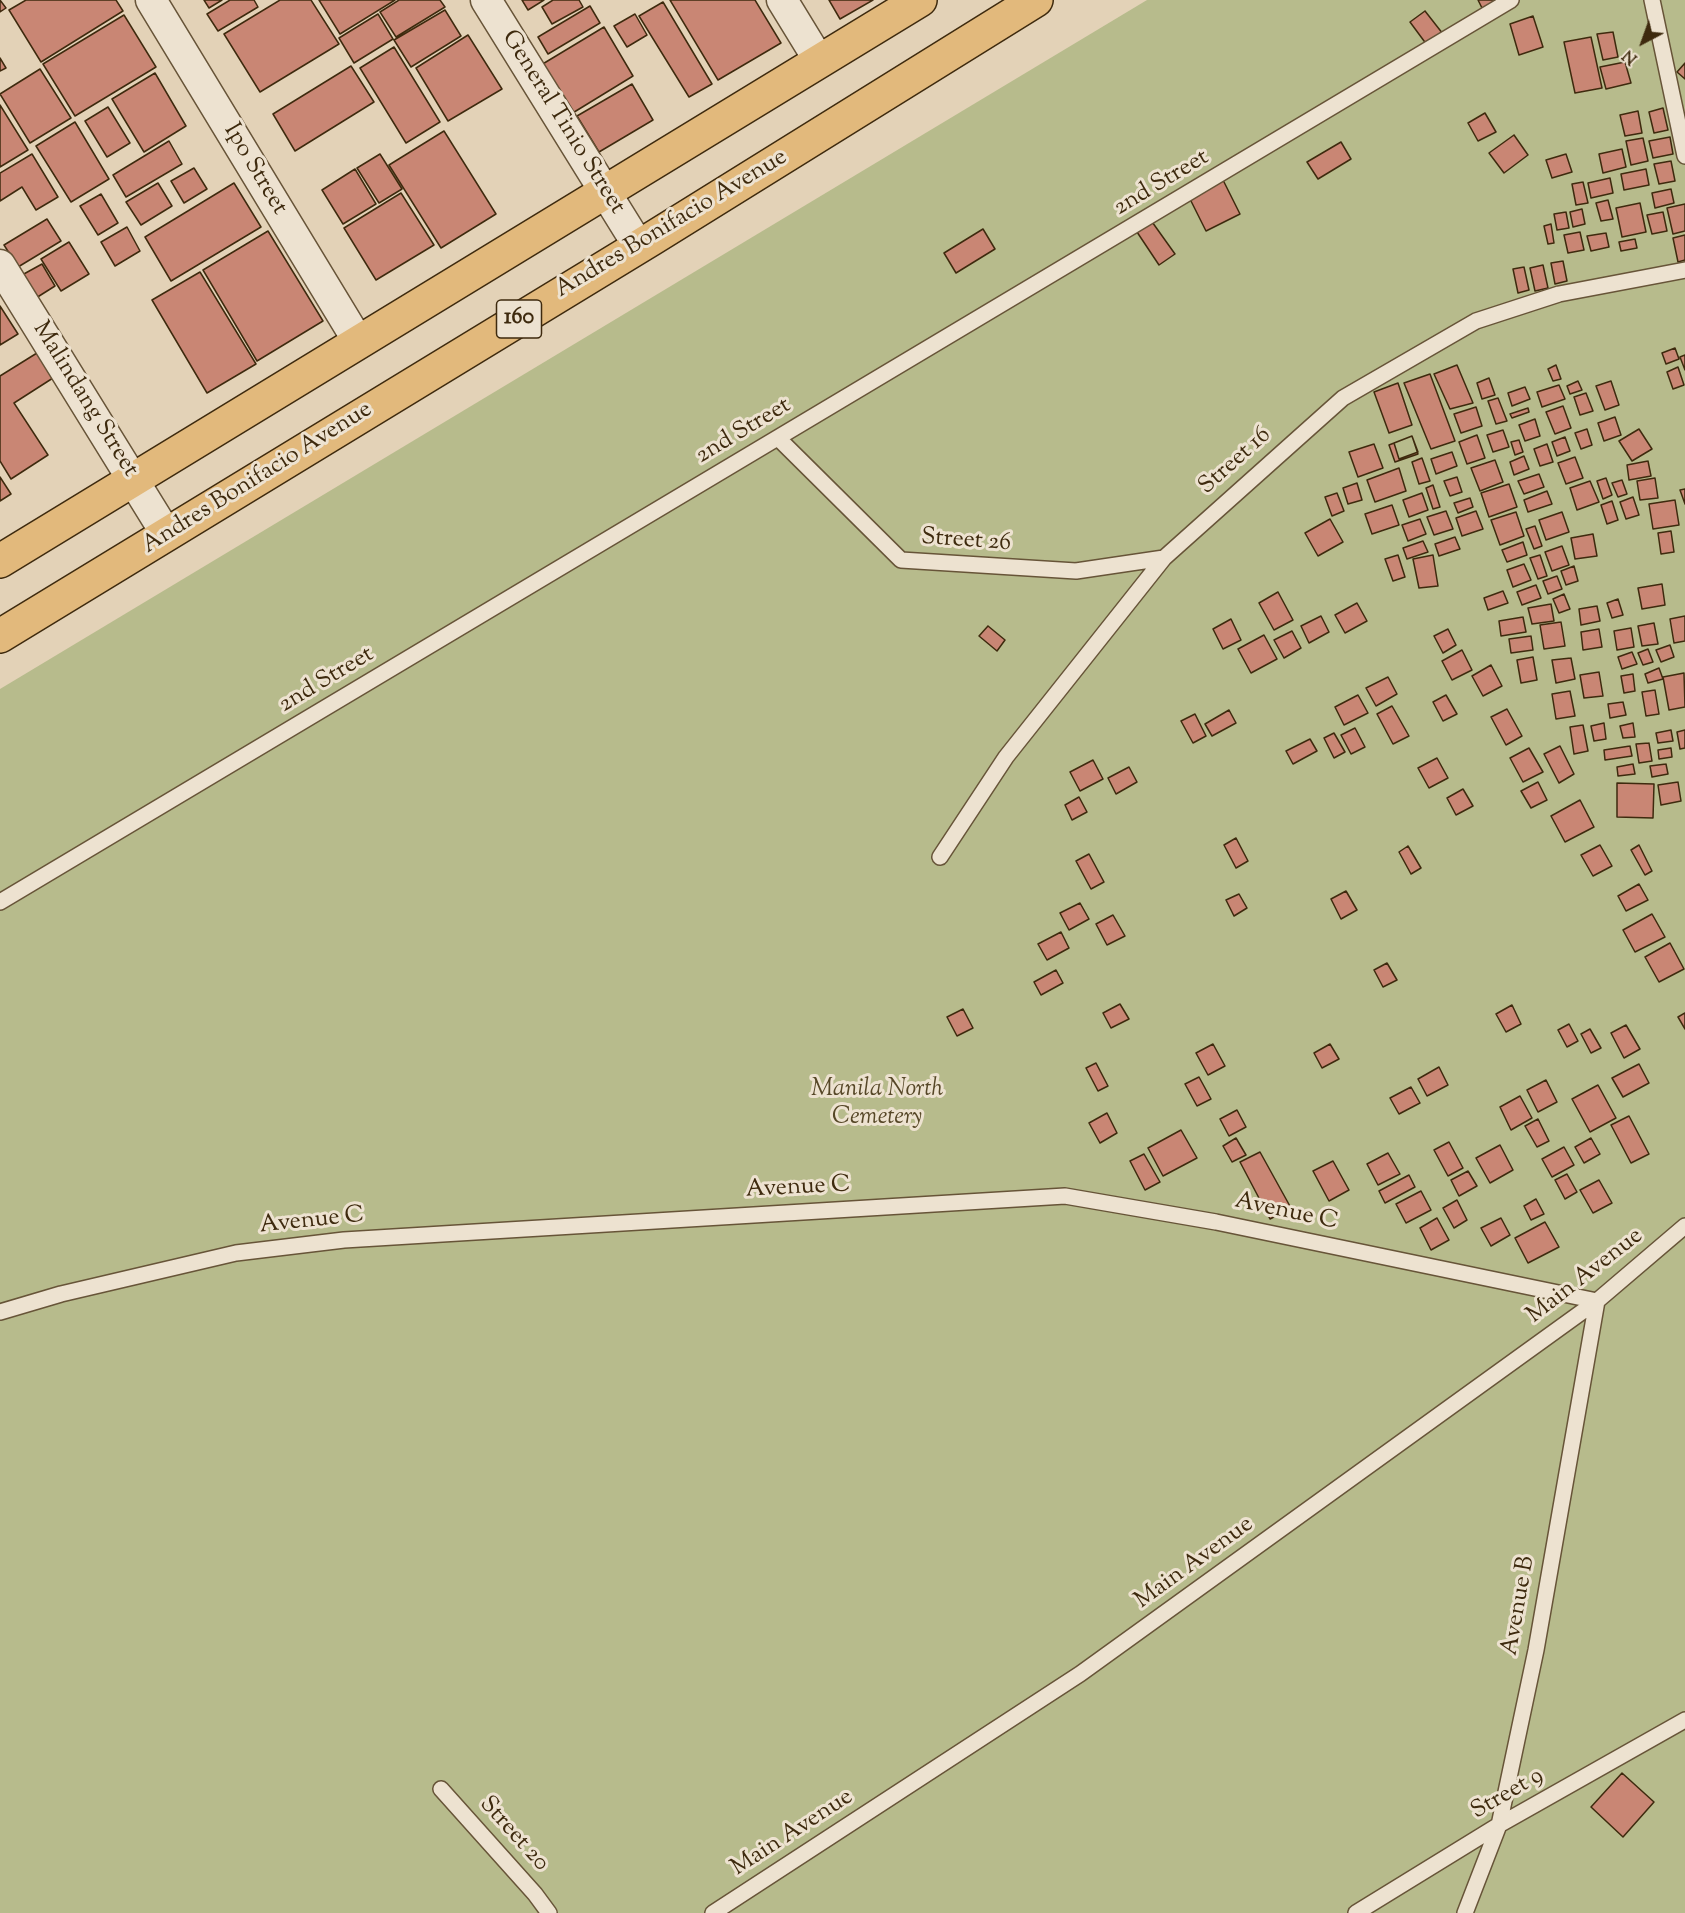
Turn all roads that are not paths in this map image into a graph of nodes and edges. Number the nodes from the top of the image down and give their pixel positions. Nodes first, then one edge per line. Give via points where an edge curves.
1 (151, 0) edge
2 (486, 0) edge
3 (782, 0) edge
4 (920, 0) edge
5 (1036, 0) edge
6 (1511, 0) edge
7 (1652, 0) edge
8 (820, 62) junction
9 (1685, 156) edge
10 (605, 190) junction
11 (638, 245) junction
12 (0, 264) edge
13 (1685, 270) edge
14 (358, 341) junction
15 (778, 438) junction
16 (133, 479) junction
17 (167, 535) junction
18 (1164, 558) junction
19 (0, 561) edge
20 (0, 636) edge
21 (940, 857) dead end
22 (0, 902) edge
23 (1685, 1226) edge
24 (1597, 1300) junction
25 (0, 1312) edge
26 (1685, 1720) edge
27 (441, 1789) dead end
28 (1499, 1825) junction
29 (549, 1913) edge
30 (713, 1913) edge
31 (1356, 1913) edge
32 (1465, 1913) edge

1 - 14 street, Ipo Street
2 - 10 street, General Tinio Street
3 - 8 street
4 - 8 main road
5 - 11 main road, Andres Bonifacio Avenue / 160
6 - 15 lane, 2nd Street
7 - 9 lane
8 - 10 main road
10 - 11 street, General Tinio Street
10 - 14 main road
11 - 17 main road, Andres Bonifacio Avenue / 160
12 - 16 street, Malindang Street
13 - 18 lane, Street 16 via 1558,294 1476,321 1343,398
14 - 16 main road
15 - 18 lane, Street 26 via 901,560 1076,571
15 - 22 lane, 2nd Street
16 - 17 street, Malindang Street
16 - 19 main road
17 - 20 main road, Andres Bonifacio Avenue / 160
18 - 21 lane, Street 16 via 1006,757
23 - 24 lane, Main Avenue
24 - 25 lane, Avenue C via 1216,1222 1065,1196 344,1240 236,1253
24 - 28 lane, Avenue B via 1536,1650
24 - 30 lane, Main Avenue via 1080,1674
26 - 28 lane, Street 9
27 - 29 lane, Street 20
28 - 31 lane, Street 9
28 - 32 lane, Avenue B

